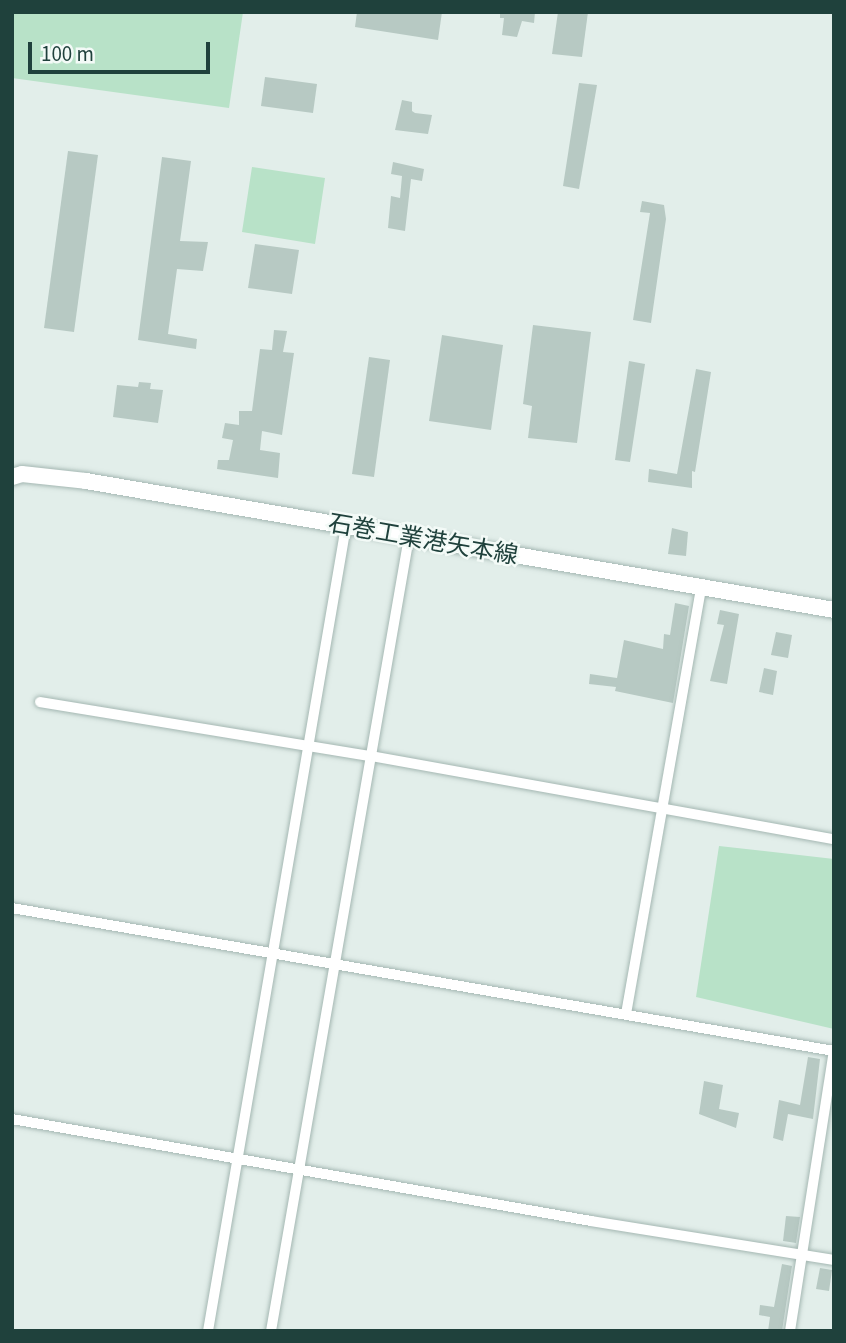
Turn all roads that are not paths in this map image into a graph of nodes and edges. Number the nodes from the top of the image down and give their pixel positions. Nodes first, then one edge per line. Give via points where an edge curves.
1 (16, 474) edge
2 (346, 526) junction
3 (408, 537) junction
4 (701, 589) junction
5 (834, 610) edge
6 (40, 702) dead end
7 (310, 746) junction
8 (371, 756) junction
9 (663, 809) junction
10 (834, 839) edge
11 (12, 908) edge
12 (275, 951) junction
13 (335, 962) junction
14 (626, 1014) junction
15 (834, 1051) edge
16 (12, 1119) edge
17 (238, 1158) junction
18 (300, 1168) junction
19 (802, 1255) junction
20 (834, 1260) edge
21 (208, 1331) edge
22 (271, 1331) edge
23 (790, 1331) edge

1 - 2 main road, 石巻工業港矢本線 via 86,481
2 - 3 main road, 石巻工業港矢本線
2 - 7 street
3 - 4 main road, 石巻工業港矢本線
3 - 8 street
4 - 5 main road, 石巻工業港矢本線
4 - 9 street
6 - 7 street
7 - 8 street
7 - 12 street
8 - 9 street
8 - 13 street
9 - 10 street
9 - 14 street
11 - 12 street
12 - 13 street
12 - 17 street
13 - 14 street
13 - 18 street
14 - 15 street
15 - 19 street
16 - 17 street
17 - 18 street
17 - 21 street
18 - 19 street
18 - 22 street
19 - 20 street
19 - 23 street

